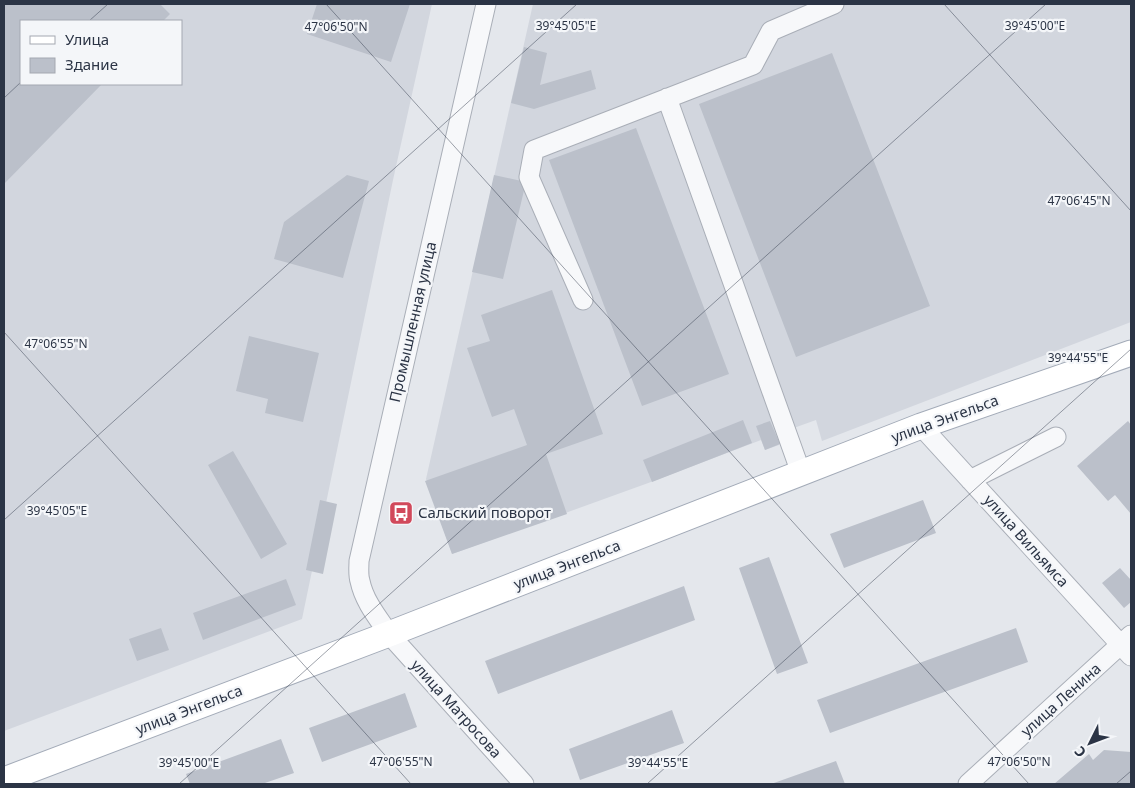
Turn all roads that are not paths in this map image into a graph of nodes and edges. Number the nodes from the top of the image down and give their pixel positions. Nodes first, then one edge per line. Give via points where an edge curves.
1 (486, 4) edge
2 (834, 4) edge
3 (667, 98) junction
4 (583, 300) dead end
5 (1131, 353) edge
6 (921, 426) junction
7 (1056, 437) dead end
8 (802, 473) junction
9 (970, 480) junction
10 (389, 634) junction
11 (1128, 645) edge
12 (4, 780) edge
13 (971, 783) edge
14 (524, 784) edge

1 - 10 street, Промышленная улица via 359,561 360,581 366,598
2 - 3 street via 771,31 753,65
3 - 4 street via 534,150 529,177
3 - 8 street
5 - 6 main road, улица Энгельса
6 - 8 main road, улица Энгельса
6 - 9 street, улица Вильямса
7 - 9 street
8 - 10 main road, улица Энгельса
9 - 11 street, улица Вильямса
10 - 12 main road, улица Энгельса
10 - 14 street, улица Матросова
11 - 13 street, улица Ленина

